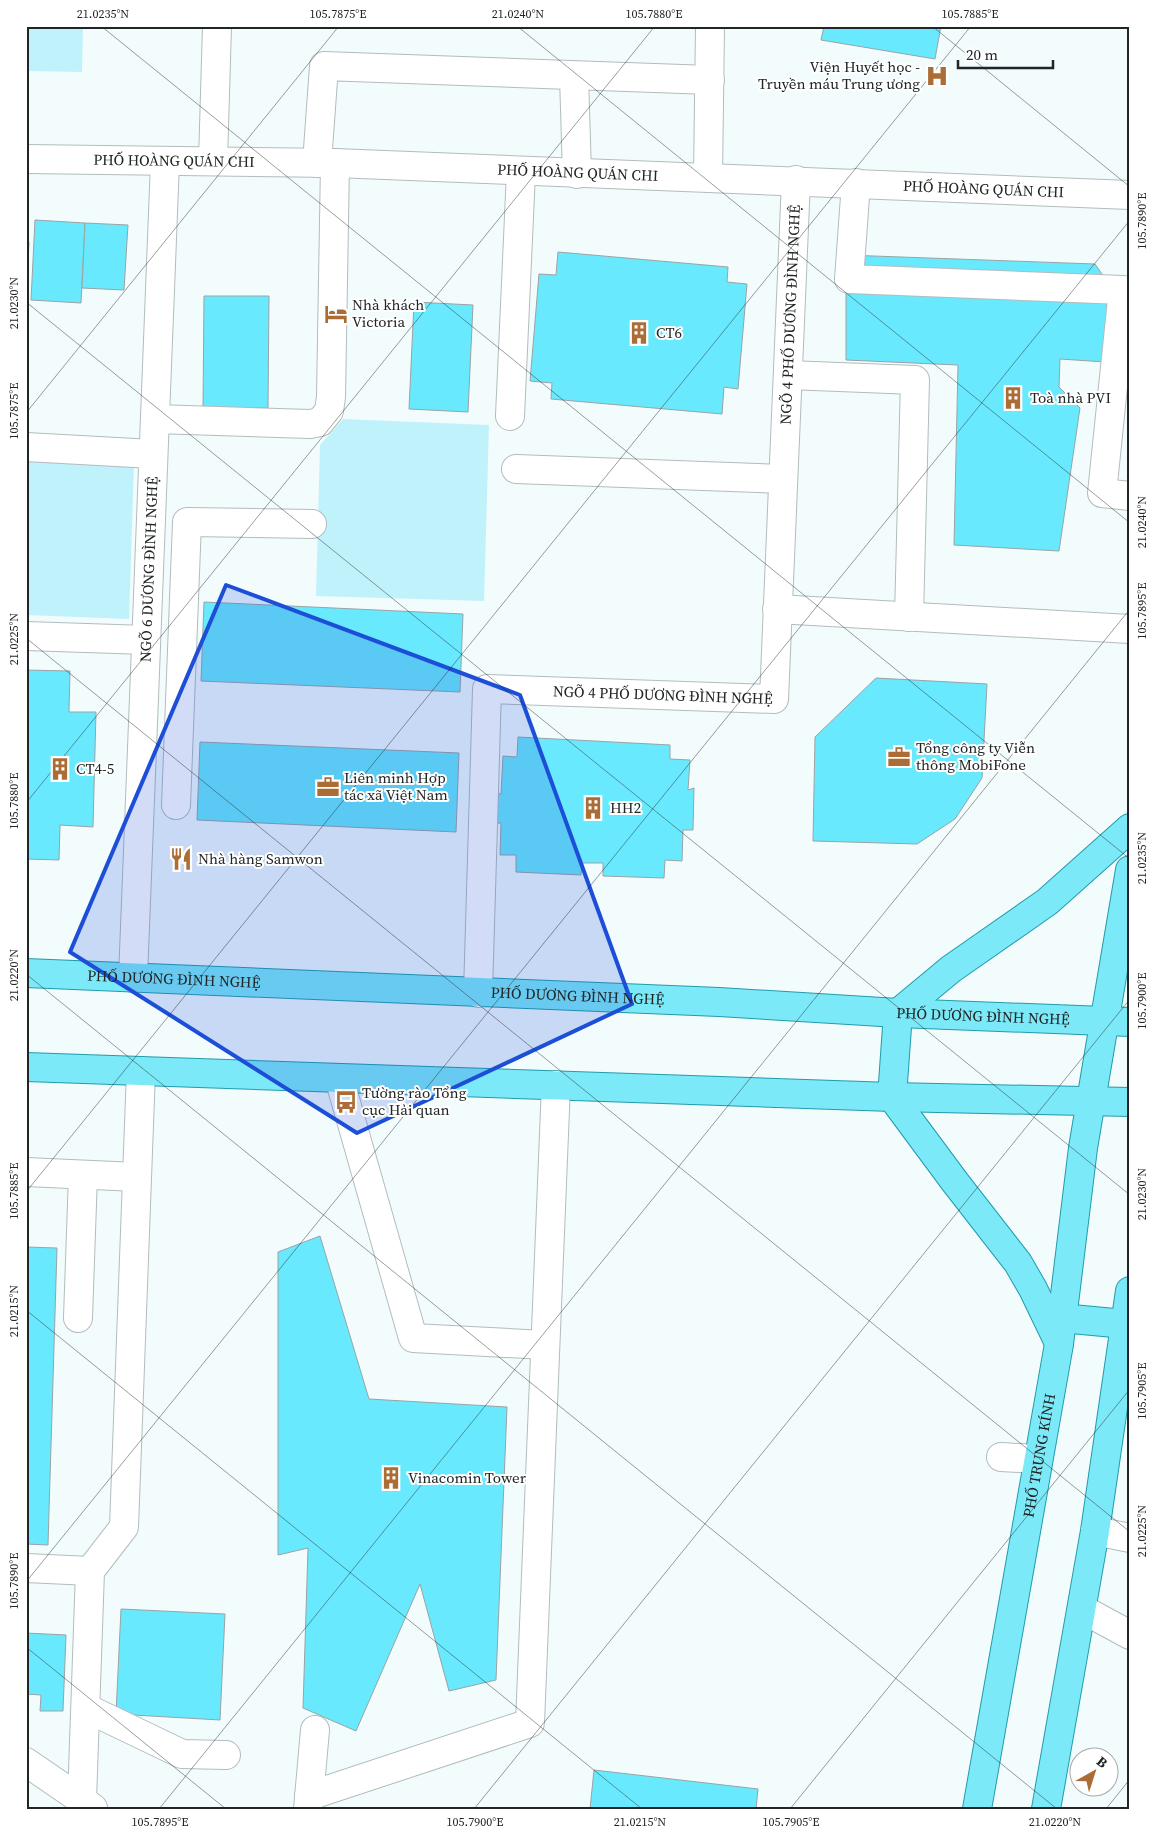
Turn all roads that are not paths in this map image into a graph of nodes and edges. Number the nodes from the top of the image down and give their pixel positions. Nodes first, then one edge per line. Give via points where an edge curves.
1 (217, 26) edge
2 (710, 26) edge
3 (574, 76) junction
4 (710, 80) junction
5 (26, 159) edge
6 (213, 161) junction
7 (165, 162) junction
8 (326, 163) junction
9 (521, 172) junction
10 (577, 174) junction
11 (708, 177) junction
12 (796, 180) junction
13 (856, 183) junction
14 (1130, 195) edge
15 (1126, 308) edge
16 (788, 375) junction
17 (510, 416) dead end
18 (155, 419) junction
19 (26, 447) edge
20 (153, 454) junction
21 (516, 469) dead end
22 (783, 479) junction
23 (1130, 496) edge
24 (312, 524) dead end
25 (778, 609) junction
26 (908, 617) junction
27 (1130, 629) edge
28 (26, 636) edge
29 (146, 640) junction
30 (176, 805) dead end
31 (1130, 828) edge
32 (1130, 870) edge
33 (26, 973) edge
34 (133, 978) junction
35 (478, 993) junction
36 (898, 1013) junction
37 (1118, 1021) edge
38 (26, 1066) edge
39 (141, 1071) junction
40 (339, 1078) junction
41 (556, 1085) junction
42 (892, 1097) junction
43 (1091, 1102) junction
44 (1130, 1102) edge
45 (26, 1172) edge
46 (83, 1175) junction
47 (137, 1177) junction
48 (1130, 1290) edge
49 (78, 1318) dead end
50 (1062, 1318) junction
51 (1125, 1337) edge
52 (1060, 1344) junction
53 (545, 1345) junction
54 (1001, 1457) dead end
55 (1037, 1460) junction
56 (1095, 1531) junction
57 (1130, 1538) edge
58 (26, 1568) edge
59 (90, 1571) junction
60 (1082, 1609) junction
61 (1130, 1635) edge
62 (86, 1708) junction
63 (315, 1730) dead end
64 (226, 1754) dead end
65 (26, 1762) edge
66 (309, 1802) edge
67 (88, 1804) edge
68 (976, 1809) edge
69 (1046, 1809) edge

1 - 6 street
2 - 4 street
3 - 4 street
3 - 8 street via 324,66
3 - 10 street
4 - 11 street
5 - 7 street, PHỐ HOÀNG QUÁN CHI
6 - 7 street, PHỐ HOÀNG QUÁN CHI
6 - 8 street, PHỐ HOÀNG QUÁN CHI
7 - 18 street, NGÕ 6 DƯƠNG ĐÌNH NGHỆ
8 - 9 street, PHỐ HOÀNG QUÁN CHI
8 - 18 street via 331,396 328,411 320,422 310,424
9 - 10 street, PHỐ HOÀNG QUÁN CHI
9 - 17 street
10 - 11 street, PHỐ HOÀNG QUÁN CHI
11 - 12 street, PHỐ HOÀNG QUÁN CHI
12 - 13 street, PHỐ HOÀNG QUÁN CHI
12 - 16 street, NGÕ 4 PHỐ DƯƠNG ĐÌNH NGHỆ
13 - 14 street, PHỐ HOÀNG QUÁN CHI
13 - 15 street via 849,279 1123,290
15 - 23 street via 1102,493
16 - 22 street, NGÕ 4 PHỐ DƯƠNG ĐÌNH NGHỆ
16 - 26 street via 915,380
18 - 20 street, NGÕ 6 DƯƠNG ĐÌNH NGHỆ
19 - 20 street
20 - 29 street, NGÕ 6 DƯƠNG ĐÌNH NGHỆ
21 - 22 street
22 - 25 street, NGÕ 4 PHỐ DƯƠNG ĐÌNH NGHỆ
24 - 30 street via 187,522
25 - 26 street
25 - 35 street, NGÕ 4 PHỐ DƯƠNG ĐÌNH NGHỆ via 774,699 487,688
26 - 27 street
28 - 29 street
29 - 34 street, NGÕ 6 DƯƠNG ĐÌNH NGHỆ
31 - 36 main road via 1048,902 951,969
32 - 37 main road, PHỐ TRUNG KÍNH
33 - 34 main road, PHỐ DƯƠNG ĐÌNH NGHỆ
34 - 35 main road, PHỐ DƯƠNG ĐÌNH NGHỆ
35 - 36 main road, PHỐ DƯƠNG ĐÌNH NGHỆ
36 - 37 main road, PHỐ DƯƠNG ĐÌNH NGHỆ
36 - 42 main road
37 - 43 main road, PHỐ TRUNG KÍNH
38 - 39 main road
39 - 40 main road
39 - 47 street
40 - 41 main road
40 - 53 street via 413,1338
41 - 42 main road
41 - 53 street
42 - 43 main road
42 - 52 main road via 1018,1263
43 - 44 main road
43 - 50 main road, PHỐ TRUNG KÍNH
45 - 46 street
46 - 47 street
46 - 49 street
47 - 59 street via 124,1527
48 - 51 main road
50 - 51 main road
50 - 52 main road, PHỐ TRUNG KÍNH
51 - 56 main road
52 - 55 main road, PHỐ TRUNG KÍNH
53 - 66 street via 530,1723
54 - 55 street
55 - 68 main road, PHỐ TRUNG KÍNH
56 - 57 street
56 - 60 main road
58 - 59 street
59 - 62 street
60 - 61 street
60 - 69 main road
62 - 64 street via 182,1754
62 - 67 street
63 - 66 street
65 - 67 street

